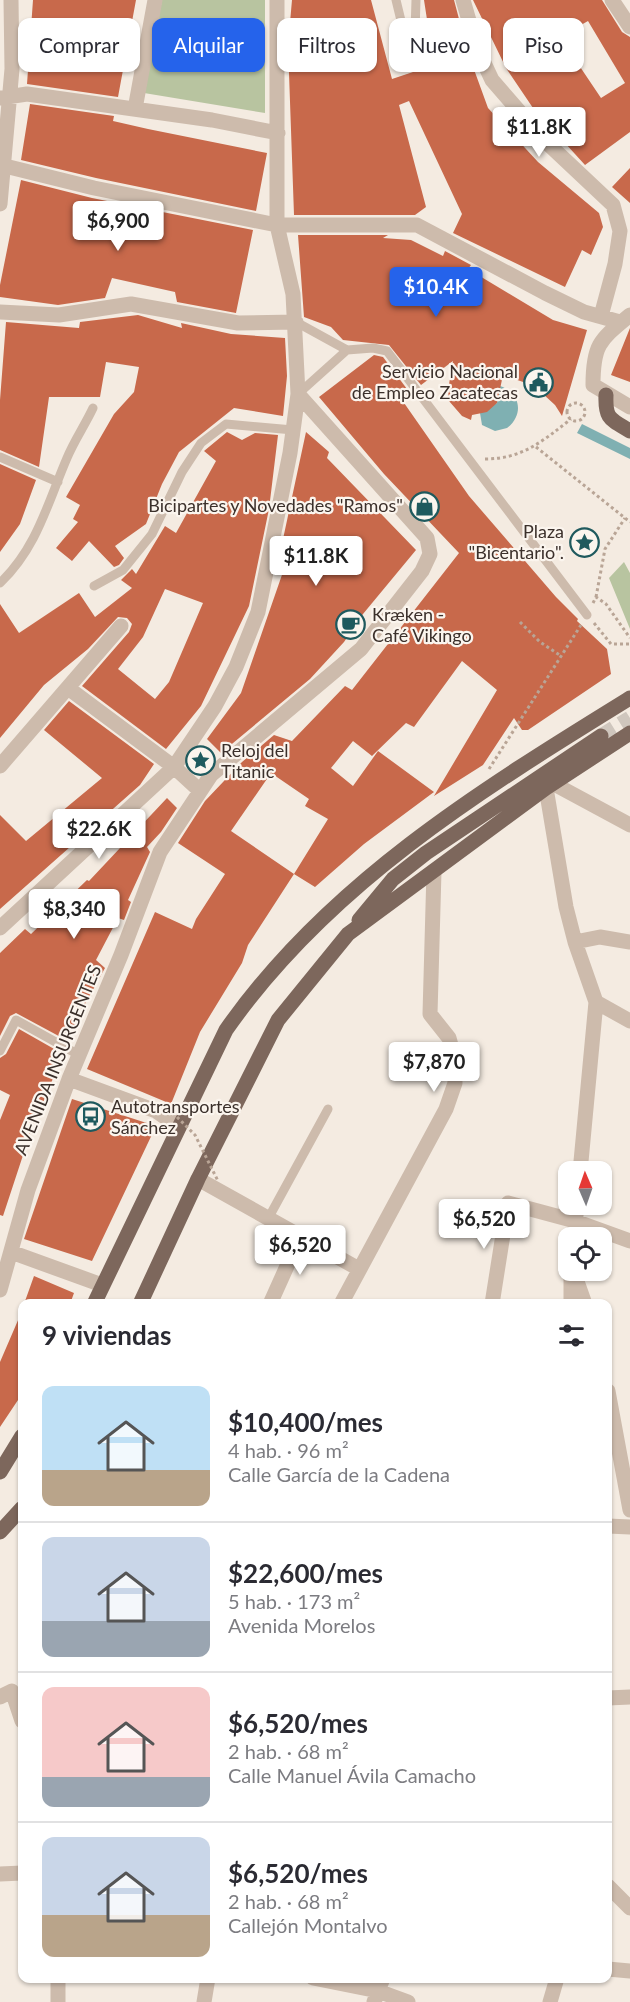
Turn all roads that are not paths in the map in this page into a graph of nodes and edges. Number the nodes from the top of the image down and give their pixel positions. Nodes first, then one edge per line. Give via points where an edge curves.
1 (11, 0) edge
2 (155, 0) edge
3 (277, 0) edge
4 (396, 0) edge
5 (416, 0) edge
6 (464, 0) edge
7 (612, 0) edge
8 (630, 27) edge
9 (5, 98) edge
10 (135, 109) junction
11 (278, 133) junction
12 (5, 166) junction
13 (0, 204) edge
14 (277, 225) junction
15 (0, 312) edge
16 (601, 316) junction
17 (625, 318) edge
18 (296, 322) junction
19 (347, 350) junction
20 (298, 394) junction
21 (606, 395) junction
22 (630, 407) edge
23 (93, 408) dead end
24 (293, 430) junction
25 (630, 431) edge
26 (0, 457) edge
27 (58, 482) junction
28 (0, 583) edge
29 (94, 586) dead end
30 (587, 615) road end
31 (121, 627) dead end
32 (68, 688) junction
33 (630, 698) edge
34 (630, 733) edge
35 (601, 736) tunnel mouth
36 (0, 766) edge
37 (174, 767) junction
38 (550, 786) junction
39 (199, 790) junction
40 (630, 825) edge
41 (434, 871) junction
42 (0, 928) edge
43 (348, 934) junction
44 (575, 942) junction
45 (630, 942) edge
46 (596, 1002) junction
47 (630, 1022) edge
48 (0, 1052) edge
49 (78, 1056) junction
50 (69, 1079) junction
51 (328, 1108) dead end
52 (178, 1126) junction
53 (581, 1161) edge
54 (198, 1179) junction
55 (576, 1215) edge
56 (269, 1217) junction
57 (575, 1221) junction
58 (575, 1227) edge
59 (301, 1235) junction
60 (630, 1241) edge
61 (11, 1252) junction
62 (359, 1269) junction
63 (572, 1281) edge
64 (576, 1281) edge
65 (102, 1285) junction
66 (0, 1287) edge
67 (96, 1299) edge
68 (142, 1299) edge
69 (272, 1299) edge
70 (344, 1299) edge
71 (493, 1299) edge
72 (571, 1299) edge
73 (583, 1299) edge
74 (612, 1413) edge
75 (18, 1443) edge
76 (0, 1472) edge
77 (630, 1510) edge
78 (18, 1513) edge
79 (612, 1526) edge
80 (630, 1527) edge
81 (0, 1532) edge
82 (6, 1694) edge
83 (630, 1697) edge
84 (612, 1698) edge
85 (18, 1714) edge
86 (18, 1873) edge
87 (0, 1875) edge
88 (612, 1890) edge
89 (630, 1908) edge
90 (612, 1969) edge
91 (630, 1971) edge
92 (57, 1983) edge
93 (207, 1983) edge
94 (340, 1983) edge
95 (556, 1983) edge
96 (378, 1990) edge
97 (58, 2002) edge
98 (204, 2002) edge
99 (408, 2002) edge
100 (550, 2002) edge

1 - 9 street via 12,69
2 - 10 street
3 - 11 street
4 - 5 lane via 404,33 410,34 414,32
6 - 16 street via 477,48 492,80 545,141 613,205 620,231
7 - 8 street
9 - 10 street via 27,94
9 - 12 street
10 - 11 street
11 - 14 street
12 - 13 street
12 - 14 street
14 - 16 street via 417,225 545,293
14 - 18 street
15 - 18 street via 59,315 131,304 238,323
16 - 17 street
17 - 21 street via 603,336 596,354 593,385
18 - 19 lane
18 - 20 street
19 - 20 lane
19 - 30 lane via 387,351
20 - 24 street
20 - 39 street, AVENIDA INSURGENTES via 427,538 430,554 422,571 361,649 211,775
21 - 22 street
21 - 25 main road via 606,413
23 - 27 lane
24 - 29 lane via 226,424 201,443 152,534 123,570
24 - 37 street via 258,612 215,706
26 - 27 lane
27 - 28 lane via 44,520 11,573
31 - 32 street
32 - 36 street
32 - 37 street
33 - 52 main road via 407,844 304,934 252,992 226,1030
34 - 38 main road
35 - 43 main road via 426,852 393,879
37 - 39 street
37 - 42 street
38 - 40 street
38 - 41 main road
38 - 44 street via 566,907
39 - 49 street, AVENIDA INSURGENTES via 160,852
41 - 43 main road
41 - 62 street via 430,1014 449,1038 455,1083 446,1109
43 - 54 main road via 278,1020
44 - 45 street via 600,937
44 - 46 street
46 - 47 street
46 - 53 street
48 - 49 lane via 16,1020
49 - 50 street, AVENIDA INSURGENTES
50 - 52 street via 156,1111
50 - 61 street, AVENIDA INSURGENTES via 28,1190
51 - 56 lane
52 - 65 main road
54 - 56 street
54 - 68 main road
55 - 57 street
56 - 59 street
57 - 58 street
57 - 60 street
57 - 71 street via 508,1203
59 - 62 street
59 - 69 street
61 - 65 street
61 - 66 street, AVENIDA INSURGENTES
62 - 70 street
63 - 72 street
64 - 73 street
65 - 67 main road
74 - 77 street
75 - 76 main road
78 - 81 main road
79 - 80 street
82 - 85 street
83 - 84 street
86 - 87 street
88 - 89 street
90 - 91 street
92 - 97 street
93 - 98 street
94 - 96 street
95 - 100 street
96 - 99 street

